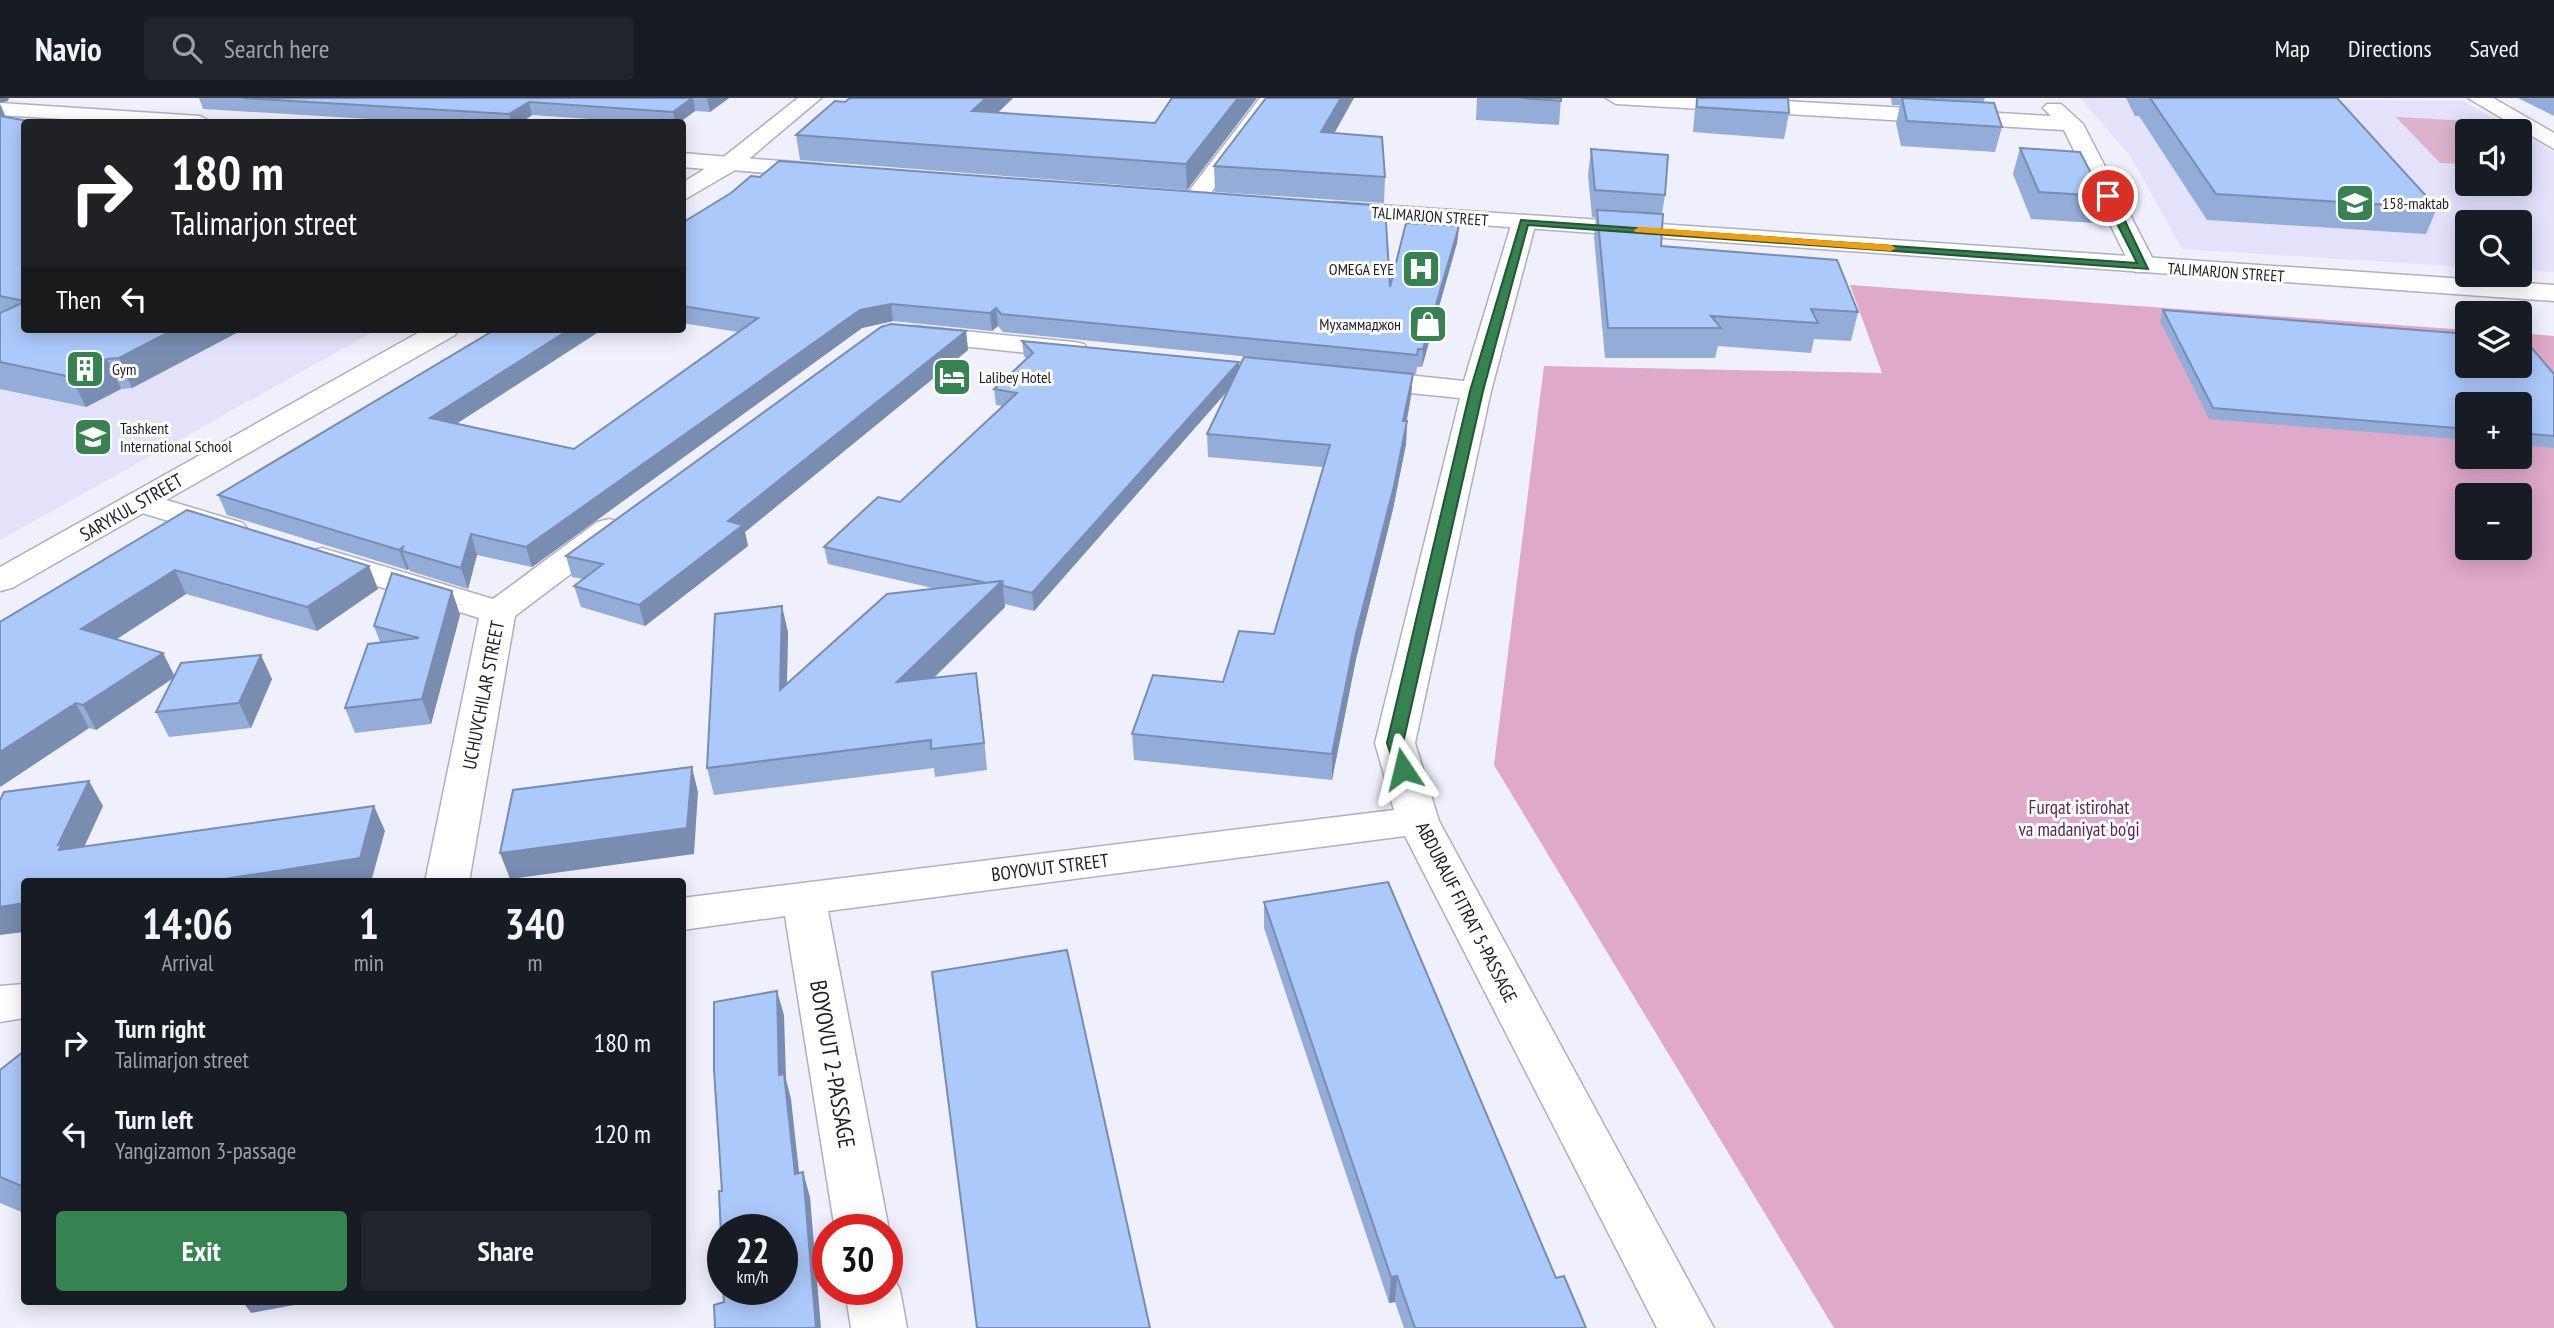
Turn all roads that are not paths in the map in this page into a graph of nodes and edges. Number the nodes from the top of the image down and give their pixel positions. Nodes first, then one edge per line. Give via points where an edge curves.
1 (811, 98) edge
2 (1271, 98) edge
3 (1616, 98) edge
4 (2043, 98) edge
5 (2478, 98) edge
6 (1733, 101) edge
7 (0, 109) edge
8 (154, 119) edge
9 (2072, 124) junction
10 (2554, 142) edge
11 (686, 160) edge
12 (729, 164) junction
13 (850, 173) edge
14 (686, 191) edge
15 (1167, 198) edge
16 (1194, 200) junction
17 (1222, 201) edge
18 (1318, 208) edge
19 (1524, 222) junction
20 (2144, 267) junction
21 (2554, 293) edge
22 (438, 333) edge
23 (884, 334) edge
24 (1102, 353) edge
25 (1324, 376) edge
26 (1476, 391) junction
27 (140, 502) junction
28 (630, 513) edge
29 (0, 582) edge
30 (498, 612) junction
31 (1418, 821) junction
32 (448, 878) edge
33 (804, 898) junction
34 (686, 913) edge
35 (21, 1001) edge
36 (0, 1004) edge
37 (859, 1214) edge
38 (875, 1305) edge
39 (879, 1328) edge
40 (1686, 1328) edge

1 - 12 street
2 - 16 street
3 - 6 street
4 - 9 street
5 - 10 street
6 - 9 street
7 - 8 street
9 - 20 street
11 - 12 street
12 - 13 street
12 - 14 street
15 - 16 street
16 - 17 street
18 - 19 street, TALIMARJON STREET
19 - 20 street, TALIMARJON STREET
19 - 26 street, ABDURAUF FITRAT 5-PASSAGE
20 - 21 street, TALIMARJON STREET
22 - 27 street, SARYKUL STREET
23 - 24 street
25 - 26 street
26 - 31 street, ABDURAUF FITRAT 5-PASSAGE via 1395,743
27 - 29 street, SARYKUL STREET
27 - 30 street
28 - 30 street, UCHUVCHILAR STREET
30 - 32 street, UCHUVCHILAR STREET
31 - 33 street, BOYOVUT STREET
31 - 40 street, ABDURAUF FITRAT 5-PASSAGE
33 - 34 street, BOYOVUT STREET
33 - 37 street, BOYOVUT 2-PASSAGE
35 - 36 street
38 - 39 street

